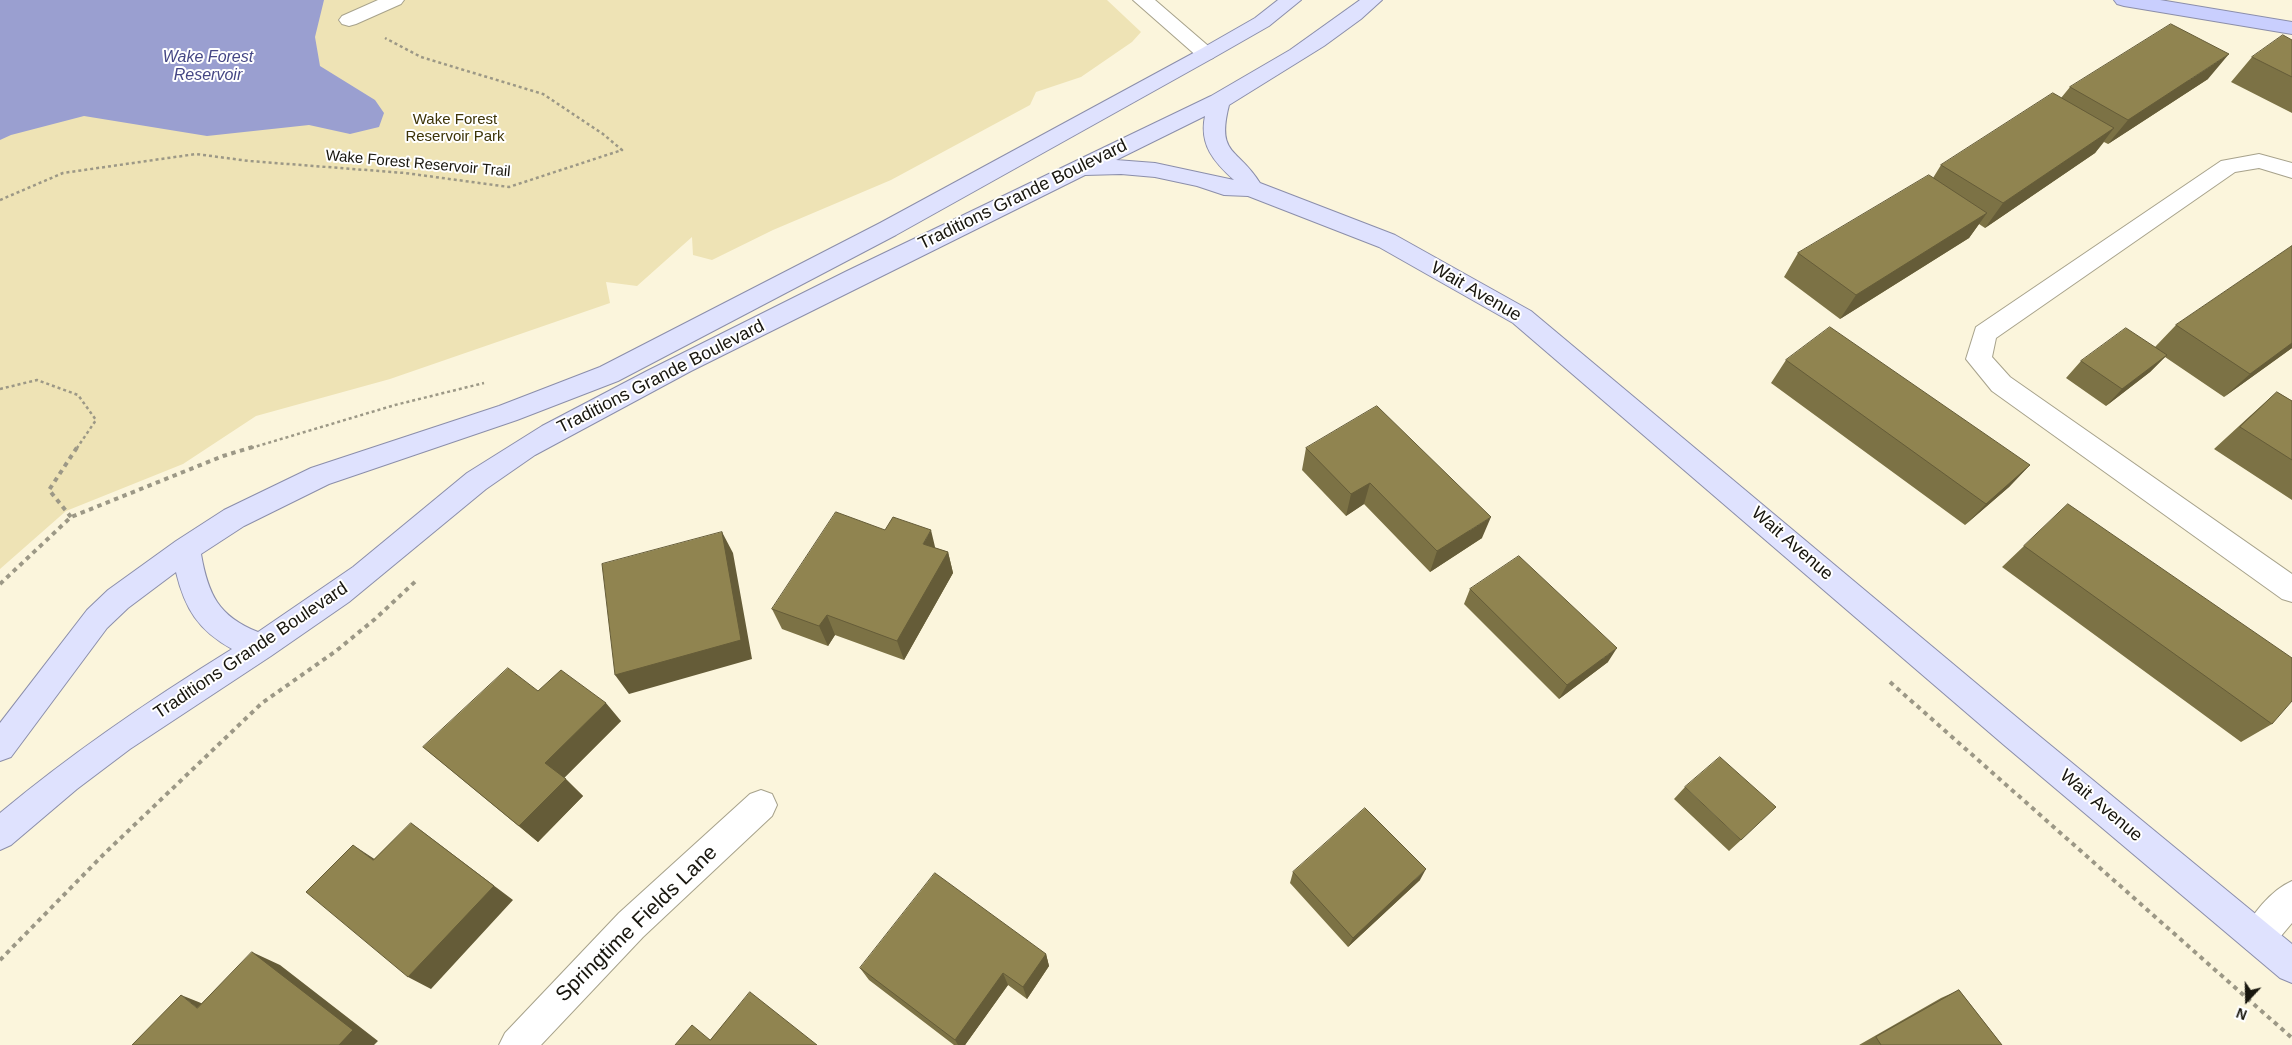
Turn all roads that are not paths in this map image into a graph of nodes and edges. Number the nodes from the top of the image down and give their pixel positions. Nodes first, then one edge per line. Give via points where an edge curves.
1 (394, 0) edge
2 (1143, 0) edge
3 (1291, 0) edge
4 (1372, 0) edge
5 (2124, 0) edge
6 (349, 20) road end
7 (2292, 28) edge
8 (1206, 54) junction
9 (1219, 101) junction
10 (1076, 170) junction
11 (2292, 171) edge
12 (1251, 188) junction
13 (186, 548) junction
14 (2292, 590) edge
15 (261, 647) junction
16 (0, 747) edge
17 (761, 805) dead end
18 (0, 834) edge
19 (2292, 898) edge
20 (2258, 937) junction
21 (2292, 966) edge
22 (517, 1045) edge

1 - 6 street
2 - 8 street
3 - 8 main road, Traditions Grande Boulevard via 1262,22
4 - 9 main road, Traditions Grande Boulevard via 1309,49
5 - 7 highway
8 - 13 main road, Traditions Grande Boulevard via 888,229 609,374 508,413 320,476 234,518
9 - 10 main road, Traditions Grande Boulevard
9 - 12 main road via 1213,127 1217,146 1231,165 1244,173
10 - 12 main road via 1136,168 1178,174 1224,187
10 - 15 main road, Traditions Grande Boulevard via 848,280 524,449 455,496 353,583
11 - 14 street via 2259,160 2229,166 1985,333 1979,359 2001,384
12 - 20 main road, Wait Avenue via 1387,241 1522,318
13 - 15 main road via 194,588 213,622 225,632
13 - 16 main road, Traditions Grande Boulevard via 118,599 97,619
15 - 18 main road, Traditions Grande Boulevard via 90,760
17 - 22 street, Springtime Fields Lane via 631,925
19 - 20 street
20 - 21 main road, Wait Avenue

